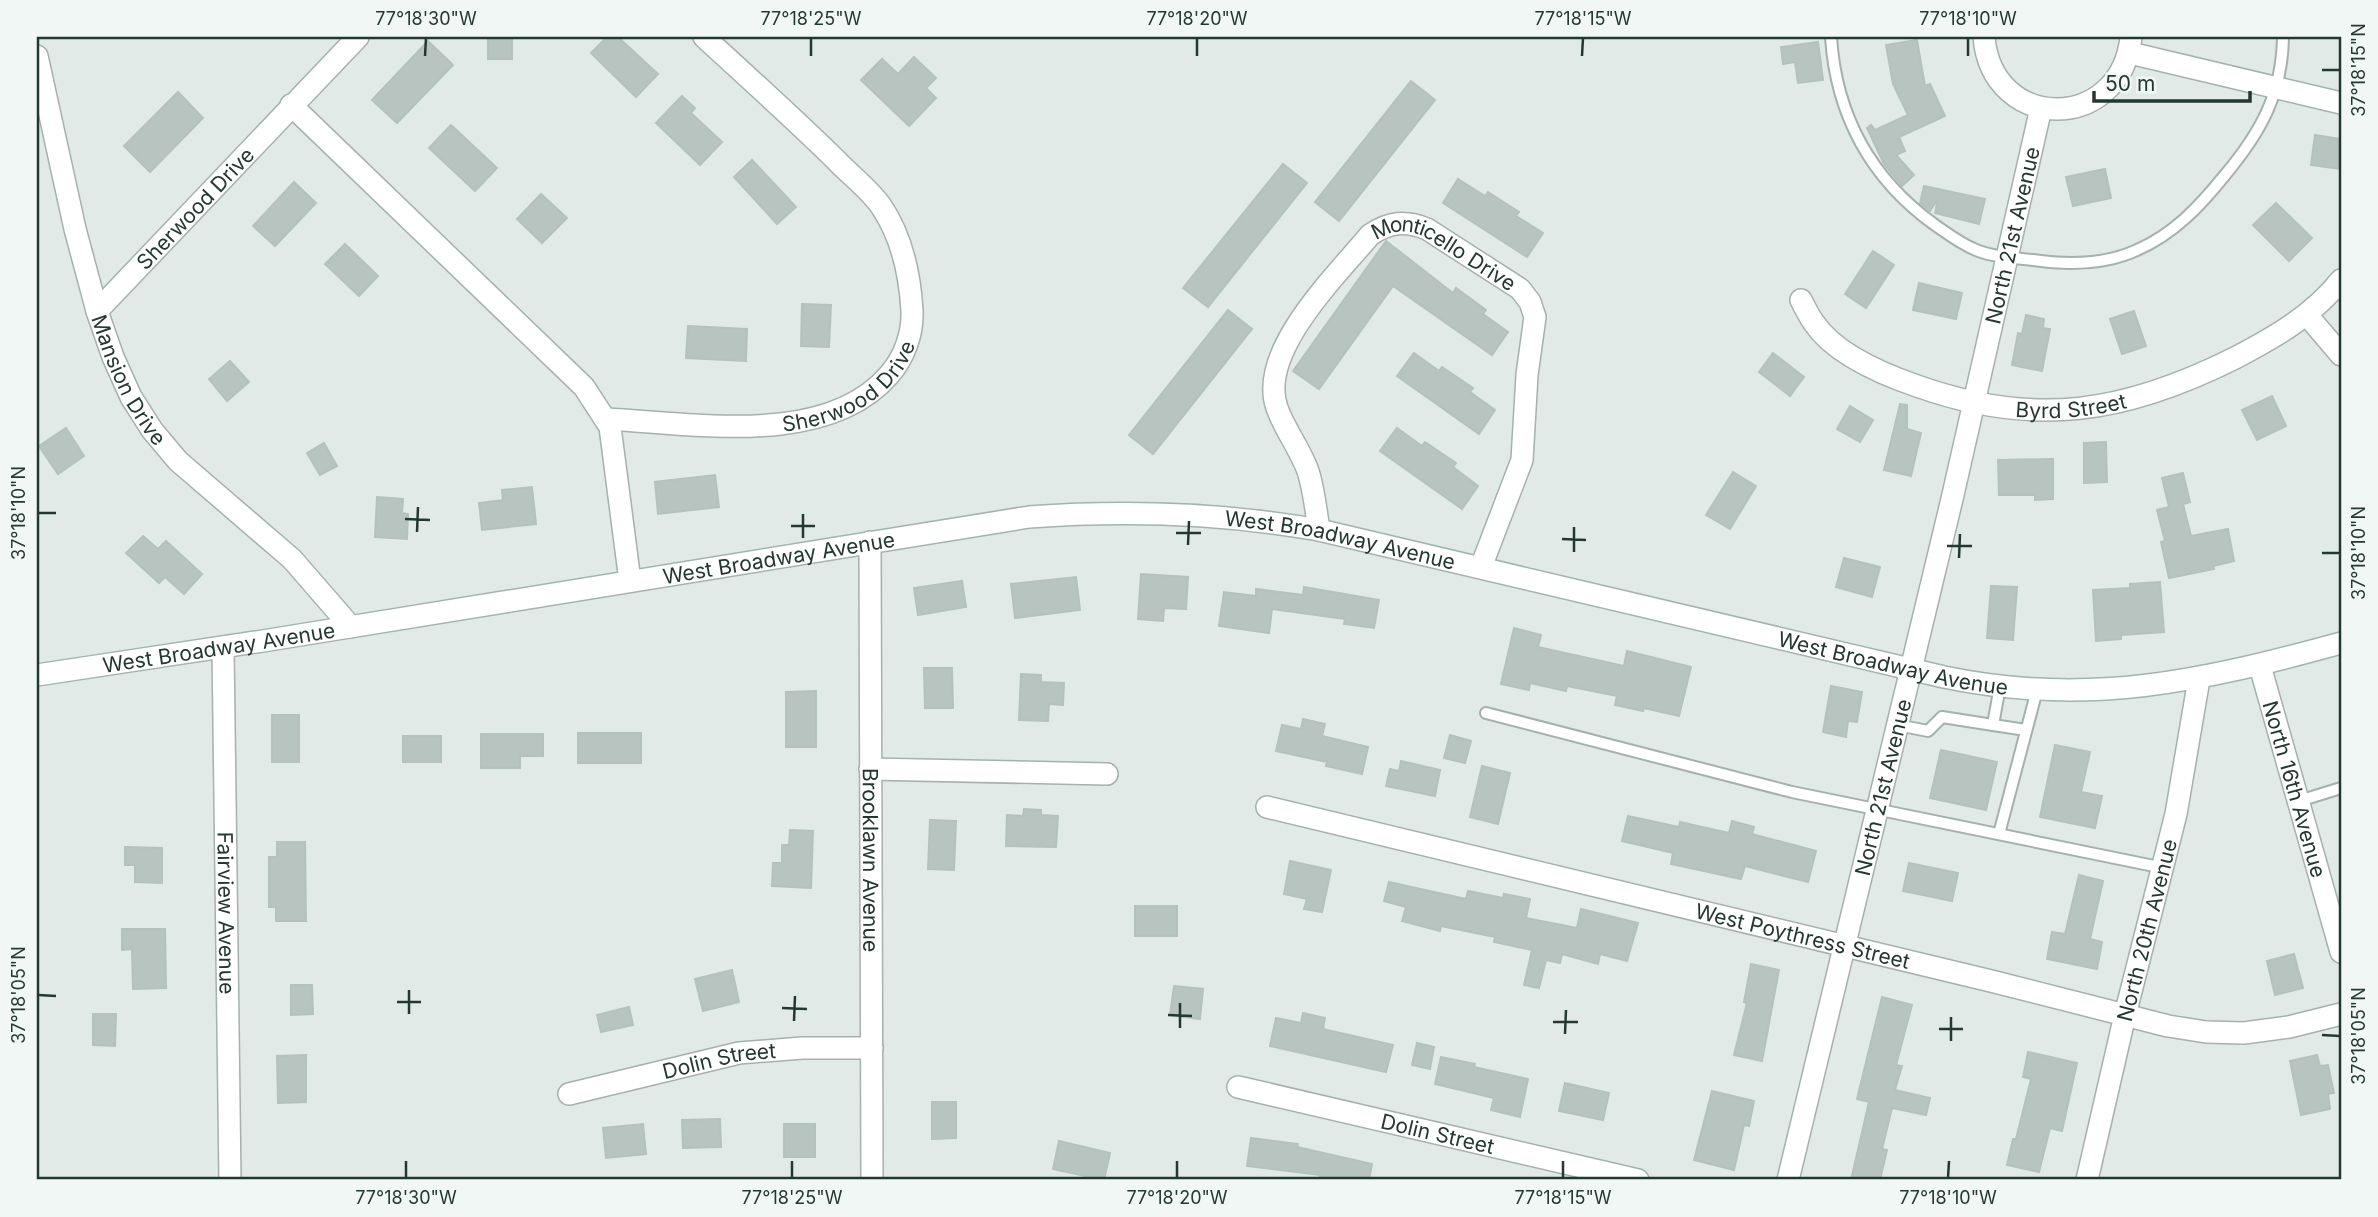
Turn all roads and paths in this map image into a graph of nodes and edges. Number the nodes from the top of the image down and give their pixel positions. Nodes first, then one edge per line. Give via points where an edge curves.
1 (358, 37) edge
2 (704, 37) edge
3 (1831, 37) edge
4 (1984, 37) edge
5 (2283, 37) edge
6 (2130, 45) edge
7 (37, 57) edge
8 (2277, 87) junction
9 (2341, 103) edge
10 (291, 106) junction
11 (2041, 108) junction
12 (2006, 257) junction
13 (2341, 280) edge
14 (1801, 300) dead end
15 (97, 311) junction
16 (2307, 315) junction
17 (2341, 355) edge
18 (1972, 403) junction
19 (606, 419) junction
20 (1319, 530) junction
21 (870, 542) junction
22 (1481, 567) junction
23 (630, 581) junction
24 (351, 626) junction
25 (2341, 643) edge
26 (223, 647) junction
27 (2260, 666) junction
28 (1910, 668) junction
29 (37, 675) edge
30 (2199, 679) junction
31 (2000, 686) junction
32 (2036, 690) junction
33 (1486, 713) dead end
34 (1896, 725) junction
35 (1993, 725) junction
36 (2026, 730) junction
37 (870, 769) junction
38 (1107, 774) dead end
39 (2341, 788) edge
40 (2299, 801) junction
41 (1266, 807) dead end
42 (1876, 810) junction
43 (1999, 834) junction
44 (2164, 868) junction
45 (1843, 946) junction
46 (2341, 952) edge
47 (2341, 1014) edge
48 (2125, 1015) junction
49 (873, 1048) junction
50 (1238, 1087) dead end
51 (569, 1094) dead end
52 (230, 1180) edge
53 (872, 1180) edge
54 (1638, 1180) edge
55 (1788, 1180) edge
56 (2087, 1180) edge

1 - 10 street, Sherwood Drive
2 - 19 street, Sherwood Drive via 880,204 905,260 911,296 910,336 882,383 840,411 816,418 721,425
3 - 12 lane via 1840,97 1850,124 1891,187 1950,235 1976,250
4 - 11 street via 1987,58 2001,83 2023,101
5 - 8 lane
6 - 8 street
6 - 11 street via 2123,71 2097,99 2061,110
7 - 15 street, Mansion Drive
8 - 9 street
8 - 12 lane via 2242,156 2180,225 2156,241 2115,258 2085,263
10 - 15 street, Sherwood Drive
10 - 19 street via 584,387
11 - 12 street, North 21st Avenue
12 - 18 street, North 21st Avenue
13 - 16 street, Byrd Street
14 - 18 street, Byrd Street via 1821,332 1857,359 1888,376
15 - 24 street, Mansion Drive via 131,397 152,430 178,461 292,559
16 - 17 street
16 - 18 street, Byrd Street via 2267,342 2146,396 2084,409 2044,411
18 - 28 street, North 21st Avenue
19 - 23 street
20 - 21 street, West Broadway Avenue via 1192,514 1088,513 1030,517
20 - 22 street, West Broadway Avenue
20 - 22 street, Monticello Drive via 1309,474 1277,408 1275,369 1302,317 1370,235 1394,222 1412,223 1520,289 1535,317 1521,470
21 - 23 street, West Broadway Avenue
21 - 37 street, Brooklawn Avenue
22 - 28 street, West Broadway Avenue
23 - 24 street, West Broadway Avenue
24 - 26 street, West Broadway Avenue
25 - 27 street, West Broadway Avenue
26 - 29 street, West Broadway Avenue
26 - 52 street, Fairview Avenue
27 - 30 street, West Broadway Avenue
27 - 40 street, North 16th Avenue
28 - 31 street, West Broadway Avenue
28 - 34 street, North 21st Avenue
30 - 32 street, West Broadway Avenue via 2112,690
30 - 44 street, North 20th Avenue
31 - 32 street, West Broadway Avenue
31 - 35 lane
32 - 36 lane
33 - 42 lane
34 - 35 lane via 1928,731 1942,717
34 - 42 street, North 21st Avenue
35 - 36 lane
36 - 43 lane
37 - 38 street
37 - 49 street, Brooklawn Avenue
39 - 40 lane
40 - 46 street, North 16th Avenue
41 - 45 street, West Poythress Street
42 - 43 lane
42 - 45 street, North 21st Avenue
43 - 44 lane
44 - 48 street, North 20th Avenue
45 - 48 street, West Poythress Street
45 - 55 street, North 21st Avenue
47 - 48 street, West Poythress Street via 2244,1033 2206,1032
48 - 56 street, North 20th Avenue
49 - 51 street, Dolin Street via 738,1054
49 - 53 street, Brooklawn Avenue
50 - 54 street, Dolin Street

